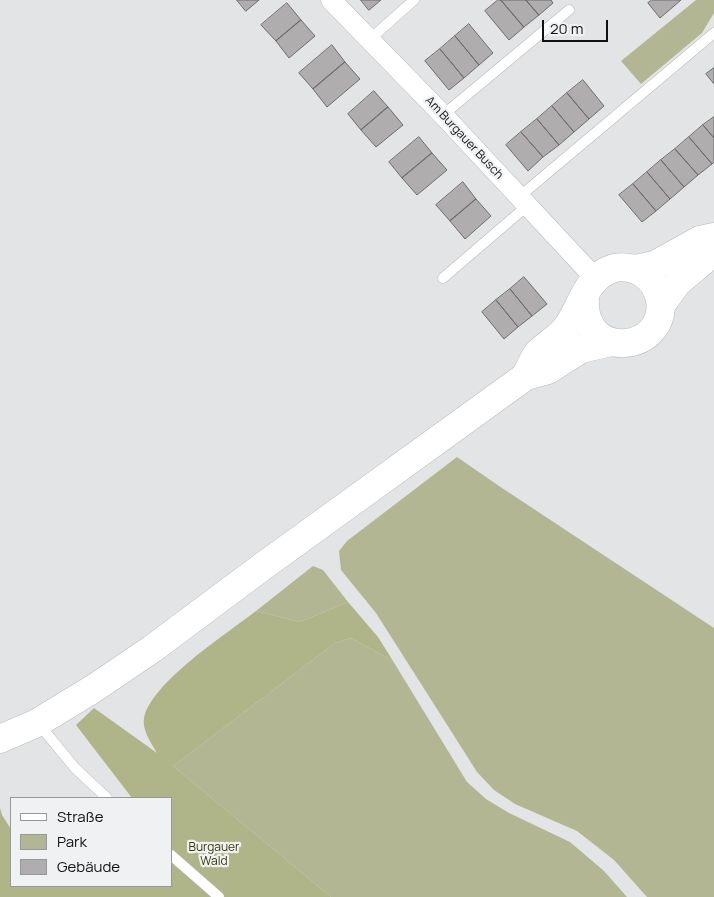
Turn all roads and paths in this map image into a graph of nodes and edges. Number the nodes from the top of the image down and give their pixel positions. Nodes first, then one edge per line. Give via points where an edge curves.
1 (332, 0) edge
2 (414, 0) edge
3 (569, 10) dead end
4 (714, 33) edge
5 (369, 40) junction
6 (443, 115) junction
7 (523, 202) junction
8 (714, 237) edge
9 (714, 246) edge
10 (635, 269) junction
11 (443, 278) dead end
12 (590, 287) junction
13 (660, 305) junction
14 (611, 342) junction
15 (526, 376) junction
16 (37, 723) junction
17 (0, 739) edge
18 (107, 797) edge
19 (172, 856) edge
20 (219, 897) edge

1 - 5 street, Am Burgauer Busch
2 - 5 lane
3 - 6 lane
4 - 7 lane
5 - 6 street, Am Burgauer Busch
6 - 7 street, Am Burgauer Busch
7 - 11 lane
7 - 12 street, Am Burgauer Busch
8 - 10 main road via 700,240 654,265
9 - 13 main road via 709,256 678,282
10 - 12 main road via 612,268 601,273
10 - 13 main road via 653,283
12 - 14 main road via 584,308 586,319 600,337
12 - 15 main road via 566,328 537,354
13 - 14 main road via 659,315 649,333 631,342
14 - 15 main road via 581,349 548,370
15 - 16 main road via 152,649
16 - 17 main road
16 - 18 lane via 75,768
19 - 20 lane

